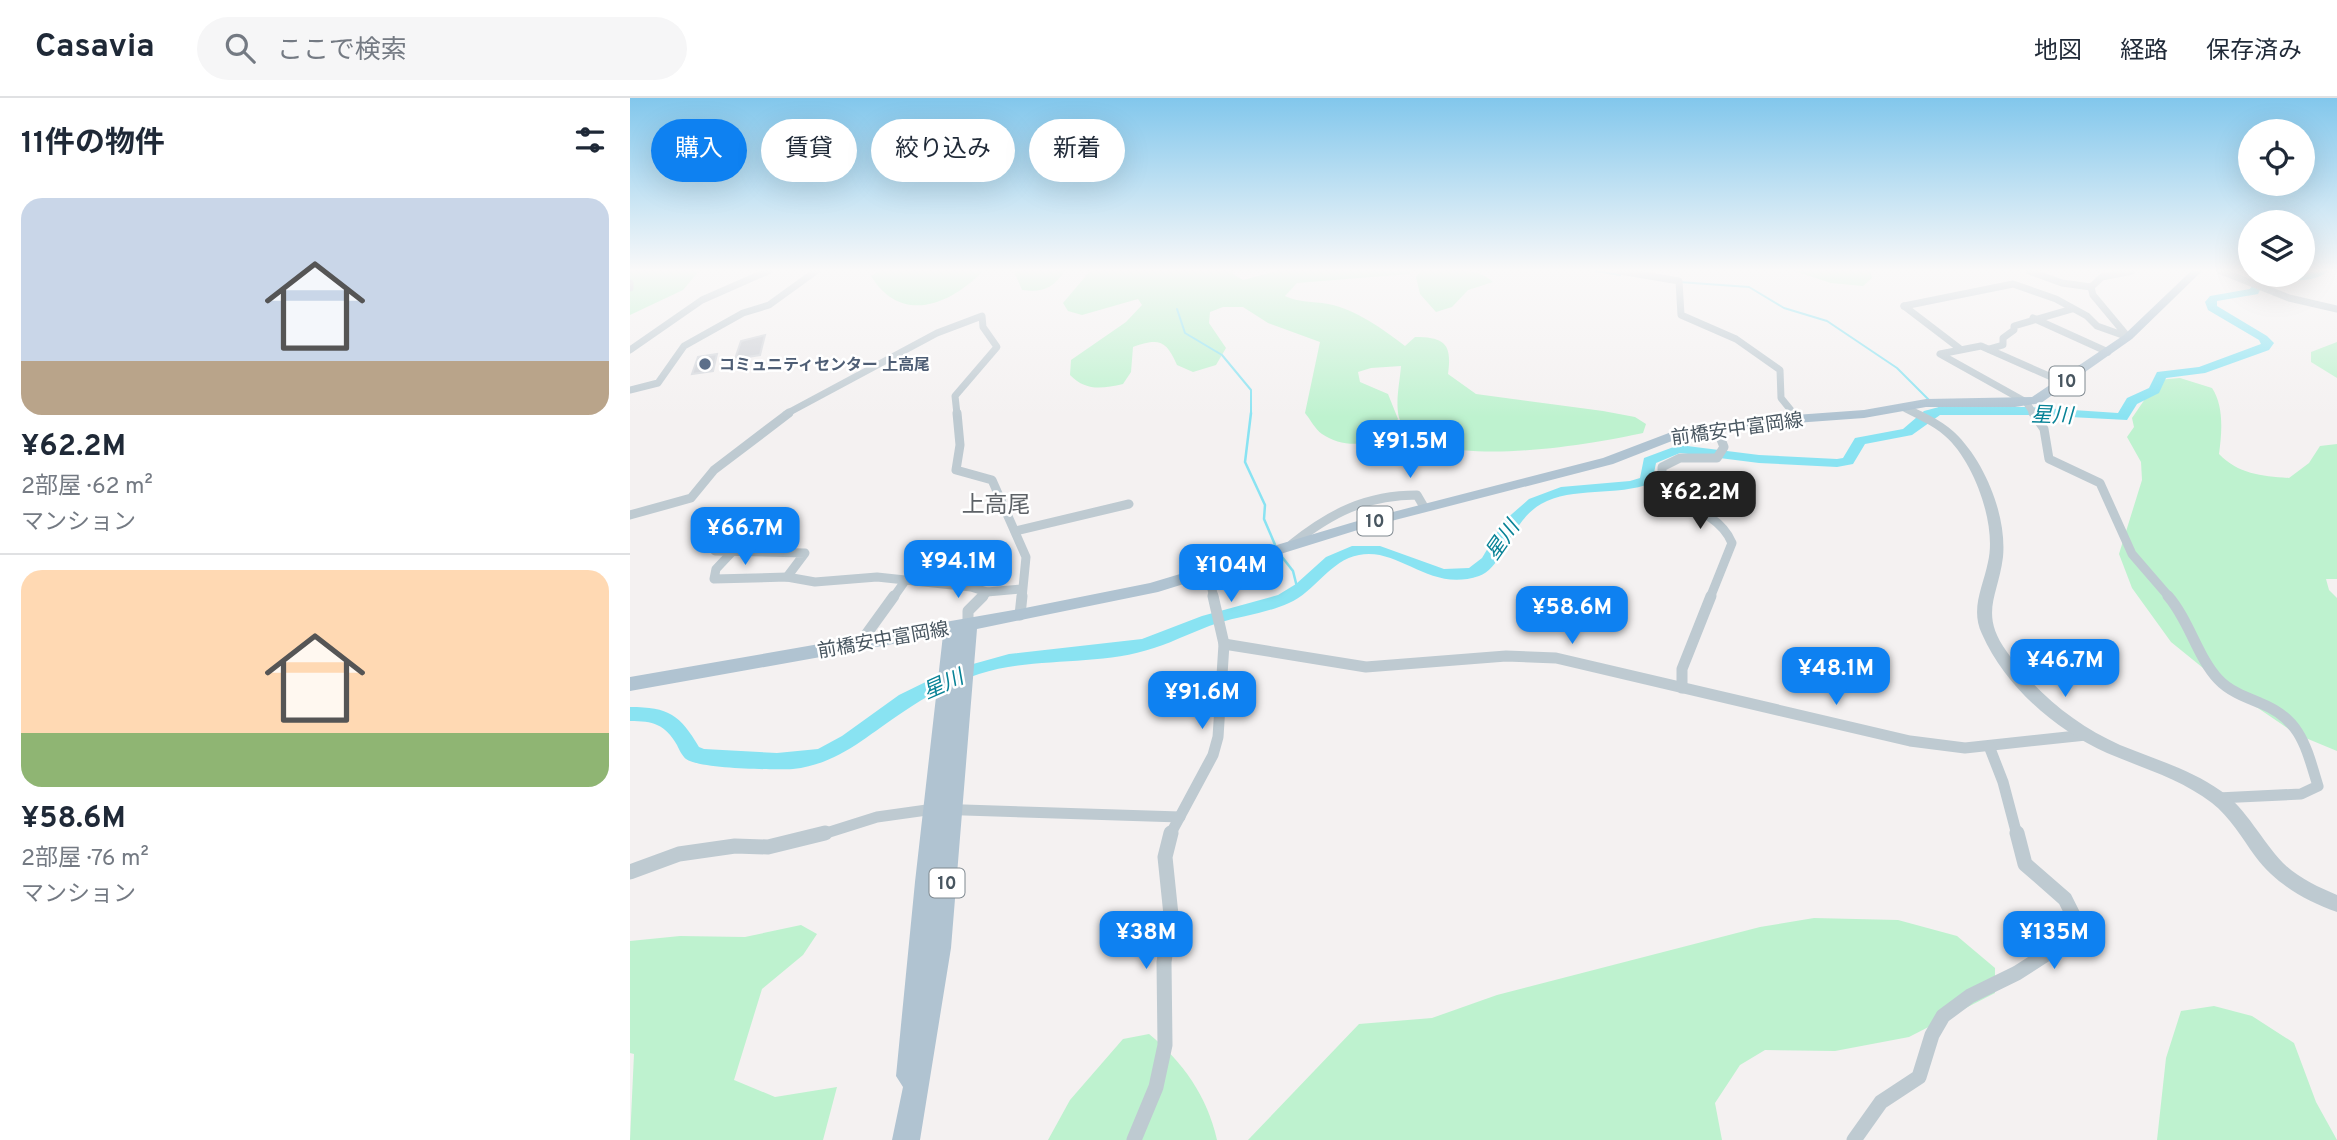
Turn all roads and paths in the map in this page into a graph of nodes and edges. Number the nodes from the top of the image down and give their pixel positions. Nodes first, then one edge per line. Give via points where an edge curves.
1 (674, 320) edge
2 (731, 320) edge
3 (969, 320) edge
4 (982, 320) edge
5 (1692, 320) edge
6 (1922, 320) edge
7 (2029, 320) edge
8 (2037, 320) edge
9 (2091, 320) edge
10 (2114, 320) edge
11 (2146, 320) edge
12 (2128, 337) junction
13 (1959, 348) junction
14 (1989, 349) junction
15 (630, 350) edge
16 (2108, 352) junction
17 (2065, 383) junction
18 (630, 390) edge
19 (2026, 402) junction
20 (1908, 410) junction
21 (1798, 418) junction
22 (1717, 429) junction
23 (1129, 504) dead end
24 (1424, 507) junction
25 (630, 515) edge
26 (1015, 531) junction
27 (1292, 544) junction
28 (715, 551) dead end
29 (733, 551) junction
30 (1208, 572) junction
31 (787, 577) junction
32 (905, 581) junction
33 (1021, 589) junction
34 (987, 592) junction
35 (1020, 615) junction
36 (960, 626) junction
37 (860, 643) junction
38 (1224, 644) junction
39 (630, 684) edge
40 (1682, 688) junction
41 (2086, 735) junction
42 (1989, 747) junction
43 (2218, 798) junction
44 (945, 809) junction
45 (1180, 817) junction
46 (630, 872) edge
47 (2337, 904) edge
48 (1134, 1140) edge
49 (1854, 1140) edge

1 - 15 street
2 - 18 street via 684,346 658,383
3 - 25 street via 781,417 714,470 691,498
4 - 26 street via 998,347 955,396 960,445 956,470 992,480
5 - 21 street via 1736,338 1780,370 1781,404
6 - 13 street
7 - 14 street via 2014,326 2003,338 2003,345
8 - 16 street
9 - 12 street
10 - 12 street
11 - 12 main road, 前橋安中富岡線 / 10
12 - 16 main road, 前橋安中富岡線 / 10
13 - 14 street
13 - 19 street via 1940,354
14 - 17 street
16 - 17 main road, 前橋安中富岡線 / 10
17 - 19 main road, 前橋安中富岡線 / 10
19 - 20 main road, 前橋安中富岡線 / 10 via 1936,402
19 - 43 street via 2045,429 2049,458 2100,483 2132,554 2174,602 2217,679 2237,694 2285,714 2296,727 2318,782 2301,794
20 - 21 main road, 前橋安中富岡線 / 10
20 - 41 street via 1956,440 1993,514 1996,560 1983,599 1988,634 2046,707
21 - 22 main road, 前橋安中富岡線 / 10
22 - 24 main road, 前橋安中富岡線 / 10 via 1674,435 1608,461
22 - 40 street via 1724,447 1717,458 1670,460 1662,467 1665,495 1728,531 1732,543 1682,669
23 - 26 street
24 - 27 main road, 前橋安中富岡線 / 10
24 - 27 street via 1417,495 1376,495 1328,515
26 - 33 street via 1026,557
27 - 30 main road, 前橋安中富岡線 / 10
28 - 29 street
29 - 31 street via 805,553
29 - 31 street via 716,569 714,579
30 - 35 main road, 前橋安中富岡線 / 10
30 - 38 street
31 - 32 street via 816,582 877,577
32 - 34 street
32 - 37 street
33 - 34 street
33 - 35 street
34 - 36 street
35 - 36 main road, 前橋安中富岡線 / 10
36 - 37 main road, 前橋安中富岡線 / 10
36 - 44 main road, 10
37 - 39 main road, 前橋安中富岡線 / 10
38 - 40 street via 1366,667 1539,656
38 - 45 street via 1216,745
40 - 42 street via 1910,741
41 - 42 street
41 - 43 street via 2183,776
42 - 49 street via 2025,864 2066,899 2073,915 2045,956 1951,1009 1934,1029 1919,1077 1884,1097 1867,1115
43 - 47 street via 2290,881
44 - 44 main road, 10 via 926,1046 906,1140
44 - 45 street
44 - 46 street via 877,817 798,842 679,854
45 - 48 street via 1165,857 1171,915 1164,962 1165,1045 1156,1087

